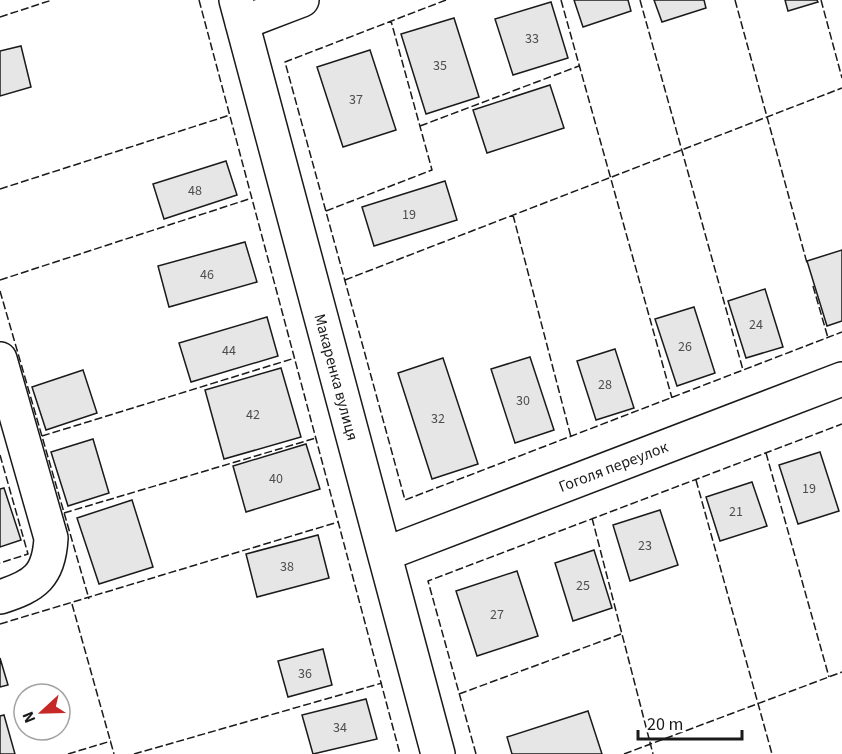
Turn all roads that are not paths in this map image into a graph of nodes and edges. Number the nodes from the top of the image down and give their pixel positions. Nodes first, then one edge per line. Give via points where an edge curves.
1 (302, 0) edge
2 (239, 11) edge
3 (0, 359) edge
4 (842, 379) edge
5 (385, 554) junction
6 (0, 597) edge
7 (438, 754) edge

1 - 2 street
2 - 5 street, Макаренка вулиця
3 - 6 street via 51,538 45,570 32,584
4 - 5 street, Гоголя переулок
5 - 7 street, Макаренка вулиця

